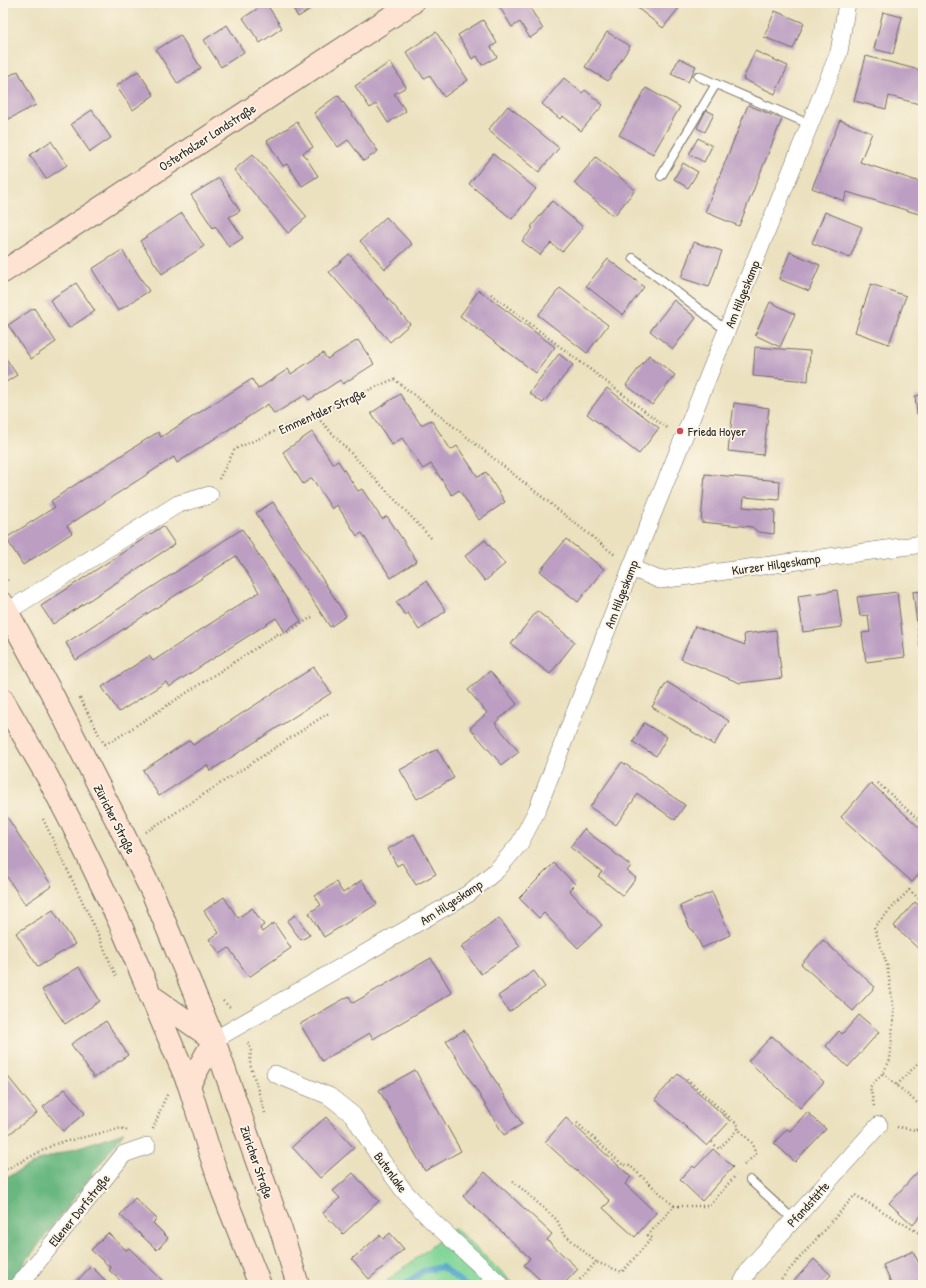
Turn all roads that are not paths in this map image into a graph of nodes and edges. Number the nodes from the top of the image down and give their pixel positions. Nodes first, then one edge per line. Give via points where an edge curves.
1 (412, 3) edge
2 (847, 3) edge
3 (698, 76) dead end
4 (716, 84) junction
5 (810, 124) junction
6 (661, 176) dead end
7 (633, 258) dead end
8 (3, 272) edge
9 (727, 330) junction
10 (210, 495) road end
11 (923, 544) edge
12 (631, 568) junction
13 (5, 608) edge
14 (3, 700) edge
15 (150, 995) junction
16 (214, 1040) junction
17 (275, 1074) dead end
18 (189, 1085) junction
19 (879, 1125) road end
20 (147, 1146) road end
21 (750, 1180) dead end
22 (794, 1220) junction
23 (19, 1285) edge
24 (260, 1285) edge
25 (298, 1285) edge
26 (501, 1285) edge
27 (741, 1285) edge

1 - 8 main road, Osterholzer Landstraße
2 - 5 street, Am Hilgeskamp via 839,52
3 - 4 lane
4 - 5 lane
4 - 6 lane
5 - 9 street, Am Hilgeskamp
7 - 9 lane
9 - 12 street, Am Hilgeskamp
10 - 13 street via 178,504
11 - 12 street, Kurzer Hilgeskamp via 660,580
12 - 16 street, Am Hilgeskamp via 537,810 520,843 497,870 468,894
13 - 16 main road, Züricher Straße via 51,692 150,888
14 - 15 main road via 73,826 119,921
15 - 16 main road
15 - 18 main road
16 - 18 main road
16 - 25 main road, Züricher Straße
17 - 26 street, Butenlake via 329,1096 353,1115 404,1191
18 - 24 main road via 208,1147
19 - 22 street, Pfandstätte
20 - 23 street, Ellener Dorfstraße via 124,1154
21 - 22 lane
22 - 27 street, Pfandstätte via 750,1268

